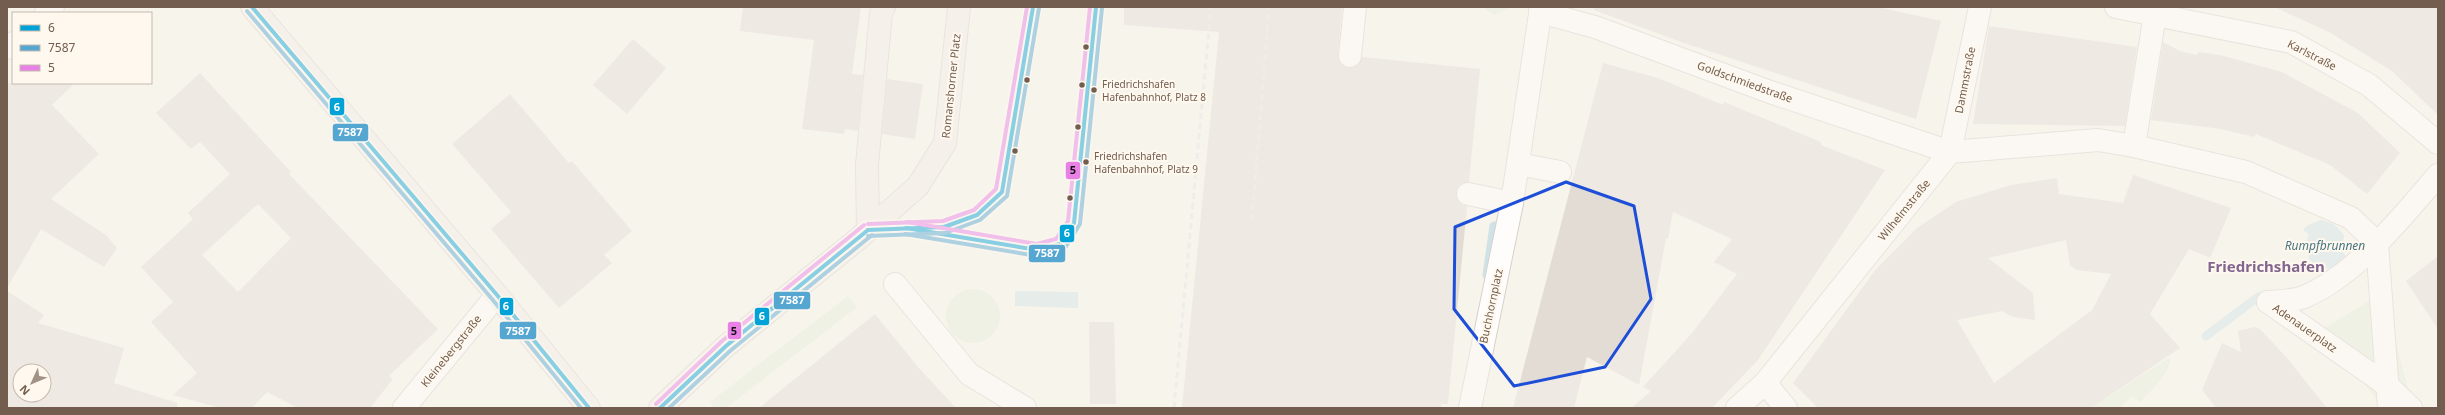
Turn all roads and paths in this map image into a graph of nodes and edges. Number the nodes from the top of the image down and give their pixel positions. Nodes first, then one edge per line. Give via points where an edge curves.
1 (252, 7) edge
2 (884, 7) edge
3 (960, 7) edge
4 (1355, 7) edge
5 (1980, 7) edge
6 (2116, 7) edge
7 (1540, 9) edge
8 (2155, 14) junction
9 (1350, 56) dead end
10 (2438, 143) edge
11 (2134, 146) junction
12 (1950, 152) junction
13 (1518, 164) junction
14 (1560, 172) dead end
15 (2438, 175) edge
16 (1468, 194) dead end
17 (1512, 203) junction
18 (868, 230) junction
19 (2377, 243) junction
20 (894, 284) dead end
21 (497, 295) junction
22 (1765, 382) junction
23 (2388, 386) junction
24 (404, 408) edge
25 (589, 408) edge
26 (660, 408) edge
27 (1025, 408) edge
28 (1470, 408) edge
29 (1737, 408) edge
30 (1786, 408) edge
31 (2389, 408) edge
32 (2411, 408) edge

1 - 21 main road
2 - 18 main road via 881,13 867,165
3 - 18 main road, Romanshorner Platz via 945,143 918,186
4 - 9 street
5 - 12 street, Dammstraße
6 - 8 street, Karlstraße
7 - 12 street, Goldschmiedstraße via 1770,92
7 - 13 street, Buchhornplatz
8 - 10 street, Karlstraße via 2290,42 2369,85
8 - 11 street
11 - 12 street via 2098,140
11 - 19 street via 2246,172 2351,218
12 - 22 street, Wilhelmstraße
13 - 14 street
13 - 17 street, Buchhornplatz
15 - 19 street, Adenauerplatz
16 - 17 street
17 - 28 street, Buchhornplatz
18 - 26 main road, Romanshorner Platz via 731,341
19 - 23 street
19 - 23 street, Adenauerplatz via 2352,268 2303,298 2268,302
20 - 27 street via 969,374
21 - 24 street, Kleinebergstraße
21 - 25 main road
22 - 29 street, Wilhelmstraße
22 - 30 street
23 - 31 street
23 - 32 street, Adenauerplatz

